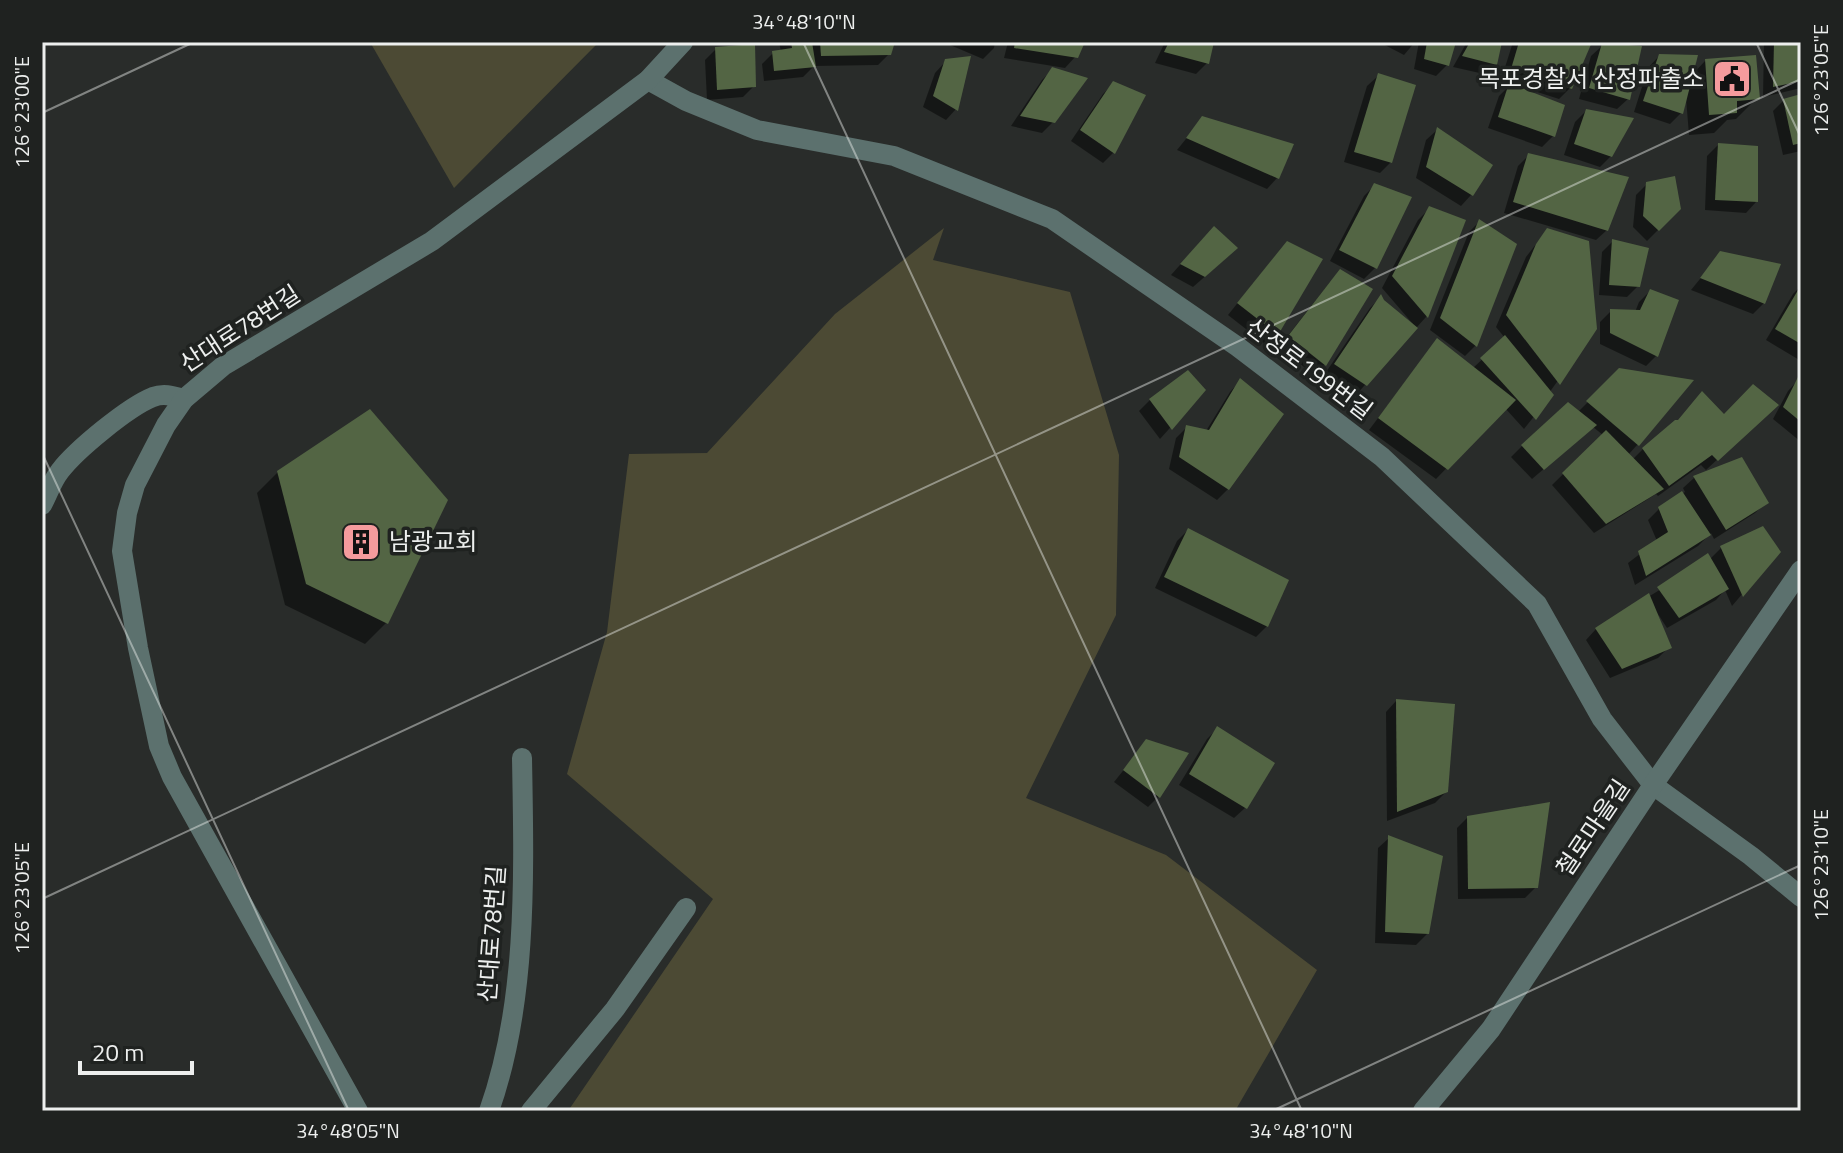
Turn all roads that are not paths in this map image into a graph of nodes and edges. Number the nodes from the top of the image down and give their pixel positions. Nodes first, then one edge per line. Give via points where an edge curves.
1 (683, 42) edge
2 (648, 80) junction
3 (184, 399) junction
4 (42, 505) edge
5 (1801, 570) edge
6 (522, 758) dead end
7 (1653, 785) junction
8 (1801, 897) edge
9 (686, 908) dead end
10 (358, 1111) edge
11 (489, 1111) edge
12 (531, 1111) edge
13 (1423, 1111) edge

1 - 2 street, 산대로78번길
2 - 3 street, 산대로78번길 via 432,241 223,366
2 - 7 street, 산정로199번길 via 757,130 894,156 1052,219 1238,347 1382,457 1537,604 1602,719
3 - 4 street via 168,394 152,398 116,421 58,473
3 - 10 street, 산대로78번길 via 135,485 122,551 159,746
5 - 7 street, 철로마을길
6 - 11 street, 산대로78번길 via 518,956 512,1020
7 - 8 street, 산정로199번길
7 - 13 street, 철로마을길 via 1491,1029
9 - 12 street via 615,1009

